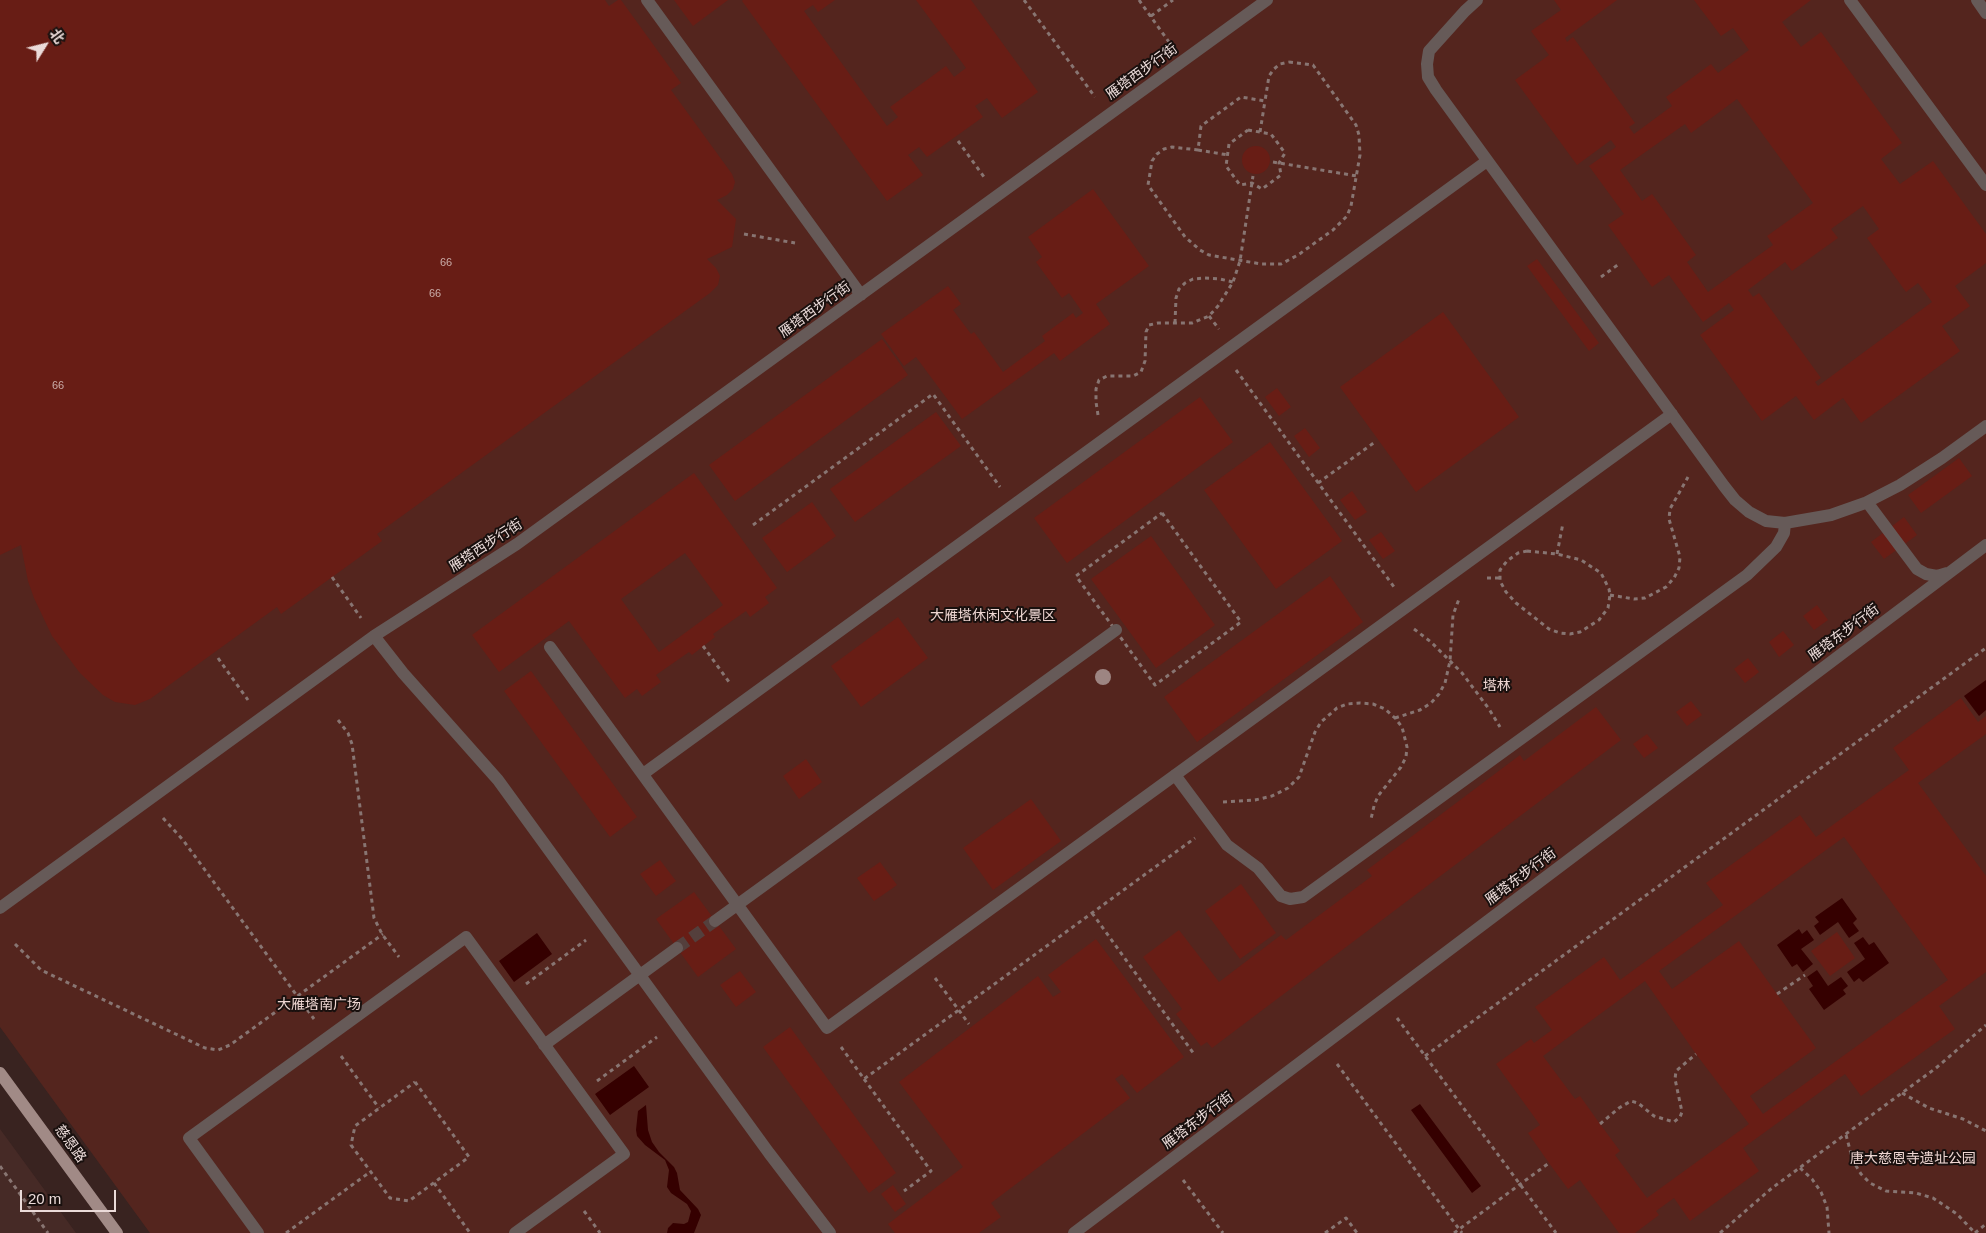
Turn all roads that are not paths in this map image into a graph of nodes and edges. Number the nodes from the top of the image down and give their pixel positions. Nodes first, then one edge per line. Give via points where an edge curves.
1 (647, 0) edge
2 (1267, 0) edge
3 (1478, 0) edge
4 (1850, 0) edge
5 (1977, 0) edge
6 (1986, 13) edge
7 (1487, 161) junction
8 (1986, 185) edge
9 (861, 294) junction
10 (1672, 414) junction
11 (1986, 426) edge
12 (1868, 502) junction
13 (1785, 523) junction
14 (1986, 545) edge
15 (1952, 570) junction
16 (1116, 630) road end
17 (374, 636) junction
18 (550, 647) dead end
19 (643, 774) junction
20 (1175, 775) junction
21 (738, 904) junction
22 (0, 908) edge
23 (715, 921) tunnel mouth
24 (677, 948) tunnel mouth
25 (640, 975) junction
26 (544, 1045) junction
27 (0, 1072) edge
28 (117, 1233) edge
29 (258, 1233) edge
30 (515, 1233) edge
31 (830, 1233) edge
32 (1074, 1233) edge

1 - 9 street
2 - 9 street, 雁塔西步行街
3 - 7 street via 1438,39 1427,64 1428,77 1436,90
4 - 8 street
5 - 6 street
7 - 10 street
7 - 19 street
9 - 17 street, 雁塔西步行街 via 518,544
10 - 13 street via 1735,500 1766,521
10 - 20 street
11 - 12 street via 1934,464
12 - 13 street via 1831,514
12 - 15 street via 1917,569 1937,576
13 - 20 street via 1784,533 1776,547 1748,575 1303,897 1290,899 1281,896 1258,868 1226,846
14 - 15 street, 雁塔东步行街
15 - 32 street, 雁塔东步行街
16 - 21 street
17 - 22 street, 雁塔西步行街
17 - 25 street via 498,780
18 - 19 street
19 - 21 street
20 - 21 street via 827,1028
21 - 23 street
24 - 25 street
25 - 26 street
25 - 31 street
26 - 29 street via 466,937 189,1138
26 - 30 street via 624,1154
27 - 28 main road, 慈恩路

